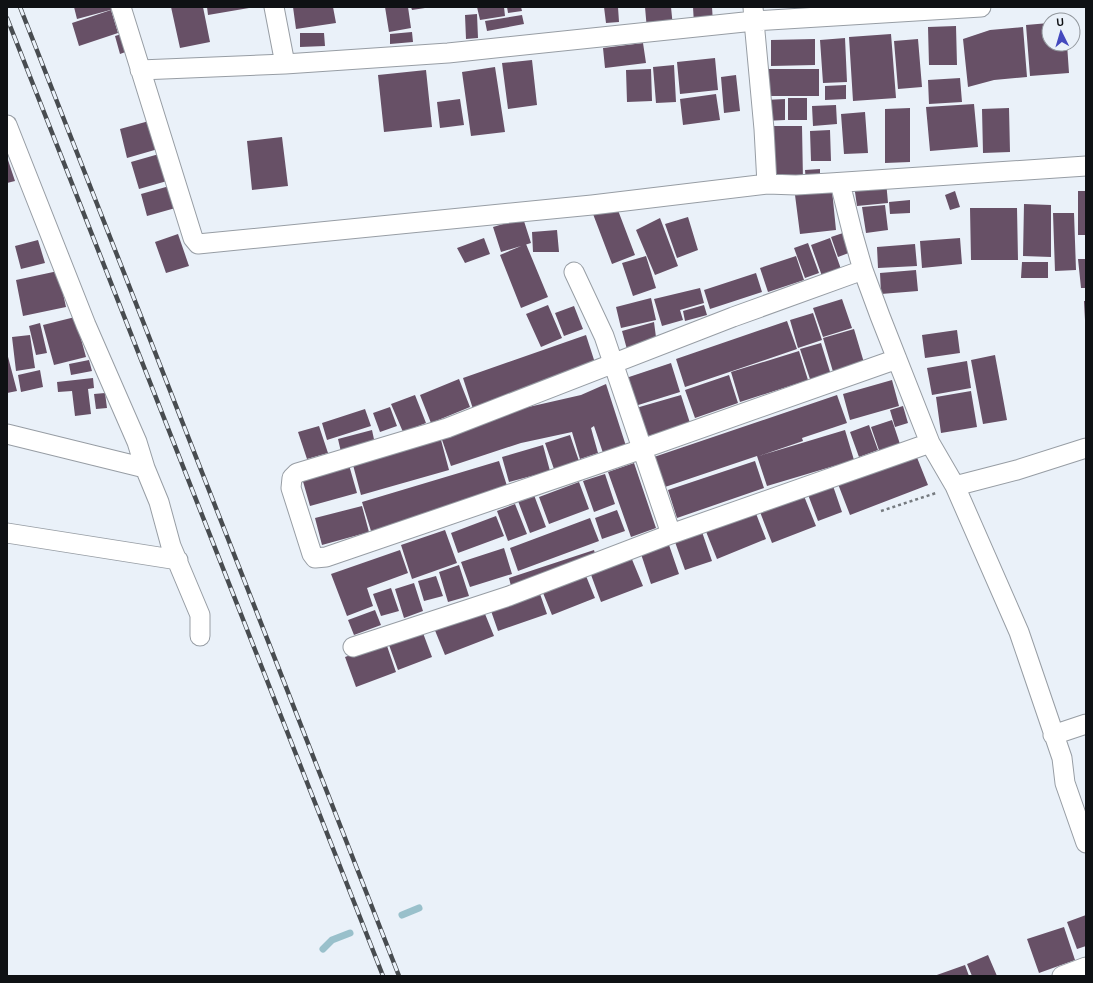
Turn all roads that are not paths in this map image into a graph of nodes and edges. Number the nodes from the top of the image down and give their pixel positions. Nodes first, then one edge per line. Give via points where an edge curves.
1 (121, 7) edge
2 (274, 7) edge
3 (981, 7) edge
4 (753, 14) edge
5 (285, 64) junction
6 (140, 70) junction
7 (8, 128) edge
8 (1086, 166) edge
9 (840, 183) junction
10 (767, 184) junction
11 (863, 270) junction
12 (574, 272) dead end
13 (897, 359) junction
14 (614, 364) junction
15 (7, 434) edge
16 (930, 443) junction
17 (1086, 448) edge
18 (642, 449) junction
19 (145, 468) junction
20 (955, 486) junction
21 (7, 533) edge
22 (671, 534) junction
23 (178, 560) junction
24 (200, 636) dead end
25 (354, 647) dead end
26 (1086, 724) edge
27 (1053, 735) junction
28 (1086, 843) edge
29 (1086, 966) edge
30 (1062, 976) edge

1 - 6 street
2 - 5 street
3 - 4 street
4 - 5 street via 448,53
4 - 10 street
5 - 6 street
6 - 10 street via 193,238 198,244 592,205
7 - 19 street via 86,326 137,442
8 - 9 street
9 - 10 street
9 - 11 street
11 - 13 street
11 - 14 street
12 - 14 street
13 - 16 street
13 - 18 street
14 - 18 street
14 - 18 street via 447,428 297,473 292,478 291,488 312,554 315,558 326,557
15 - 19 street
16 - 20 street
16 - 22 street
17 - 20 street via 1018,470
18 - 22 street
19 - 23 street
20 - 27 street via 1019,632
21 - 23 street
22 - 25 street via 509,596
23 - 24 street via 200,615
26 - 27 street
27 - 28 street via 1062,758 1065,782
29 - 30 street

